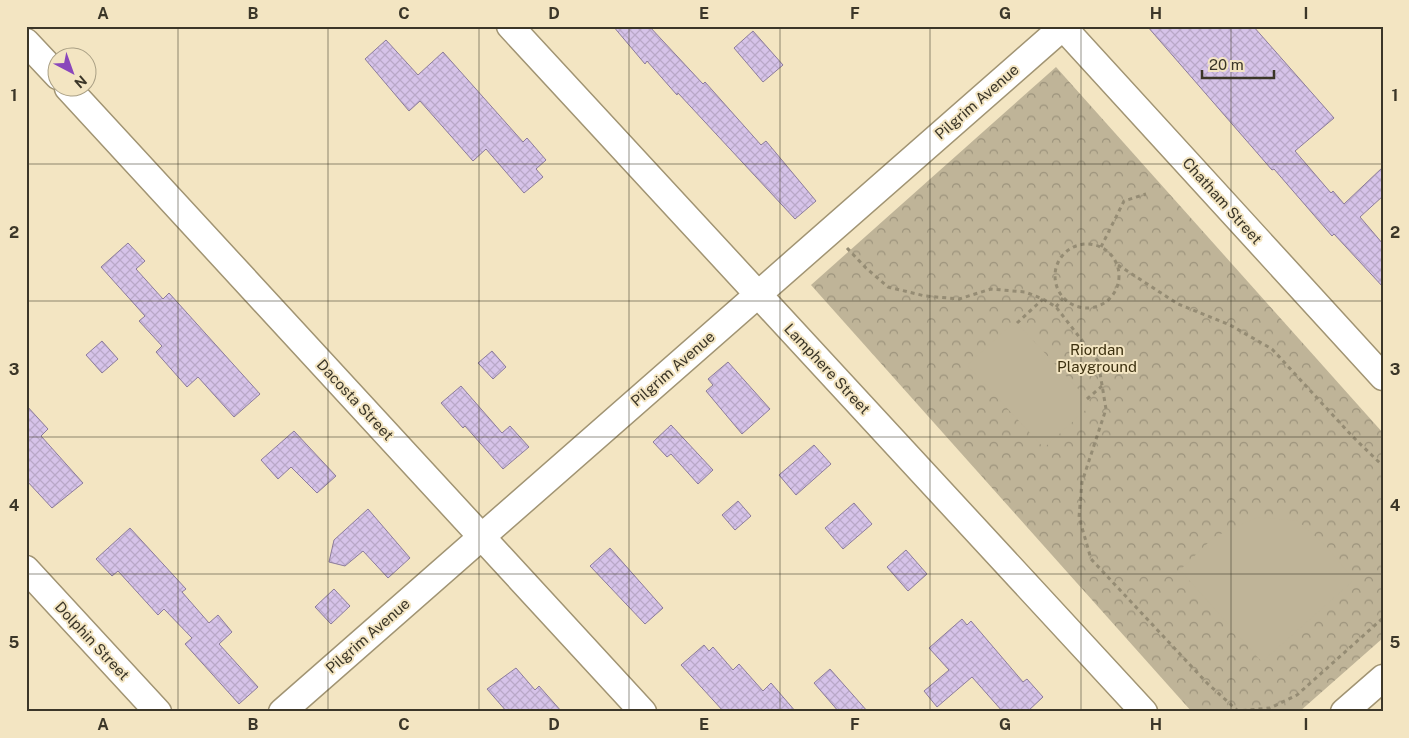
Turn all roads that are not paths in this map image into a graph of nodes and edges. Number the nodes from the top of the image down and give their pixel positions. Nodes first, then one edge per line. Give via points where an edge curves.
1 (510, 26) edge
2 (1063, 27) edge
3 (26, 42) edge
4 (48, 65) edge
5 (77, 98) edge
6 (758, 294) junction
7 (1383, 377) edge
8 (481, 537) junction
9 (26, 570) edge
10 (1383, 678) edge
11 (158, 712) edge
12 (282, 712) edge
13 (643, 712) edge
14 (1144, 712) edge
15 (1344, 712) edge

1 - 6 street, Lamphere Street
2 - 6 street, Pilgrim Avenue
2 - 7 street, Chatham Street
3 - 4 street
5 - 8 street, Dacosta Street
6 - 8 street, Pilgrim Avenue
6 - 14 street, Lamphere Street
8 - 12 street, Pilgrim Avenue
8 - 13 street, Dacosta Street
9 - 11 street, Dolphin Street
10 - 15 street

